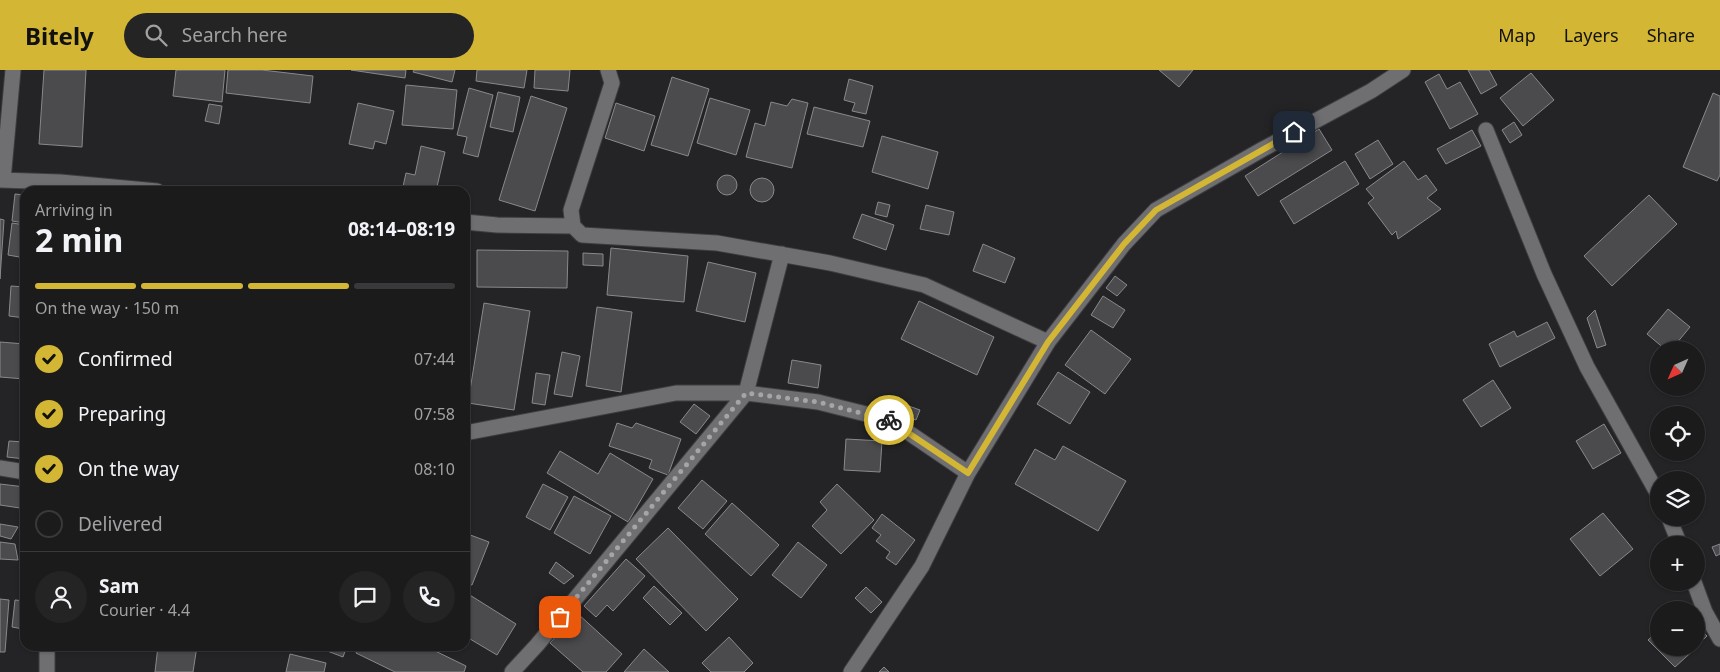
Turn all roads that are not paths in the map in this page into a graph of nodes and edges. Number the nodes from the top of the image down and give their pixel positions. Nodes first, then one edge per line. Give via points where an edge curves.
1 (13, 70) edge
2 (608, 70) edge
3 (1403, 70) edge
4 (1486, 130) dead end
5 (1, 180) edge
6 (84, 186) edge
7 (470, 222) edge
8 (573, 226) junction
9 (782, 254) junction
10 (1048, 342) junction
11 (746, 393) junction
12 (470, 433) edge
13 (0, 468) edge
14 (20, 471) edge
15 (968, 473) junction
16 (1650, 480) edge
17 (1697, 591) edge
18 (1720, 639) edge
19 (47, 651) edge
20 (47, 672) edge
21 (512, 672) edge
22 (851, 672) edge

1 - 5 street
2 - 8 street via 612,83 571,210
3 - 10 street via 1156,210 1124,244
4 - 16 street via 1544,274 1587,367
5 - 6 street
7 - 8 street
8 - 9 street via 582,235 717,243
9 - 10 street via 924,286
9 - 11 street
10 - 15 street
11 - 12 street via 676,393
11 - 15 street via 818,402 890,420
11 - 21 street
13 - 14 street
15 - 22 street via 922,566
17 - 18 street
19 - 20 street

